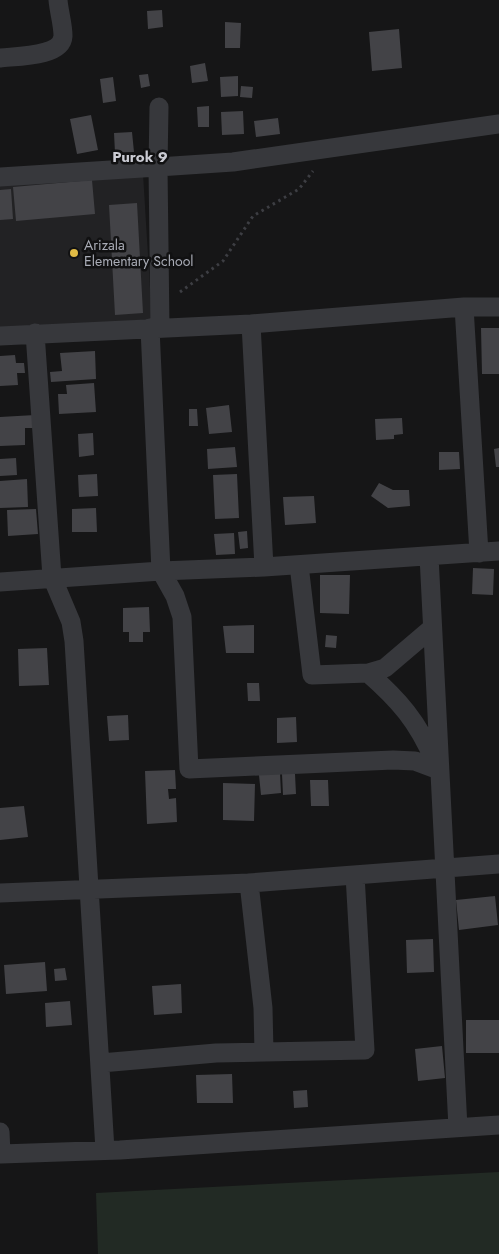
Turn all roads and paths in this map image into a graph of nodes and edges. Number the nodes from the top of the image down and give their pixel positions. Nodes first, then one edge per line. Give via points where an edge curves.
1 (58, 0) edge
2 (0, 58) edge
3 (160, 107) dead end
4 (499, 124) edge
5 (330, 148) junction
6 (158, 167) junction
7 (0, 177) edge
8 (160, 305) junction
9 (464, 307) junction
10 (499, 307) edge
11 (251, 324) junction
12 (155, 328) junction
13 (35, 334) junction
14 (0, 336) edge
15 (499, 551) edge
16 (478, 553) junction
17 (429, 556) junction
18 (299, 565) junction
19 (264, 567) junction
20 (161, 571) junction
21 (52, 577) junction
22 (0, 582) edge
23 (432, 628) junction
24 (368, 673) junction
25 (438, 770) junction
26 (499, 864) edge
27 (445, 867) junction
28 (355, 874) junction
29 (249, 883) junction
30 (90, 888) junction
31 (0, 893) edge
32 (264, 1052) junction
33 (101, 1063) junction
34 (499, 1125) edge
35 (458, 1128) junction
36 (0, 1132) edge
37 (105, 1150) junction
38 (1, 1154) edge

1 - 2 street via 63,38 56,49
3 - 6 street
4 - 5 street
5 - 6 street via 233,162
5 - 8 path via 299,189 253,216 223,261
6 - 7 street
6 - 8 street
8 - 12 street
9 - 10 street
9 - 11 street
9 - 16 street
11 - 12 street
11 - 19 street
12 - 13 street
12 - 20 street
13 - 14 street
13 - 21 street
15 - 16 street
16 - 17 street
17 - 18 street
17 - 23 street
18 - 19 street
18 - 24 street via 312,675
19 - 20 street
20 - 21 street
20 - 25 street via 182,616 189,769 392,760 424,763
21 - 22 street
21 - 30 street via 72,630
23 - 24 street via 385,668
23 - 25 street
24 - 25 street via 396,697 422,733
25 - 27 street
26 - 27 street
27 - 28 street
27 - 35 street
28 - 29 street
28 - 32 street via 365,1050
29 - 30 street
29 - 32 street via 263,1008
30 - 31 street
30 - 33 street
32 - 33 street
33 - 37 street
34 - 35 street
35 - 37 street
36 - 38 street
37 - 38 street

